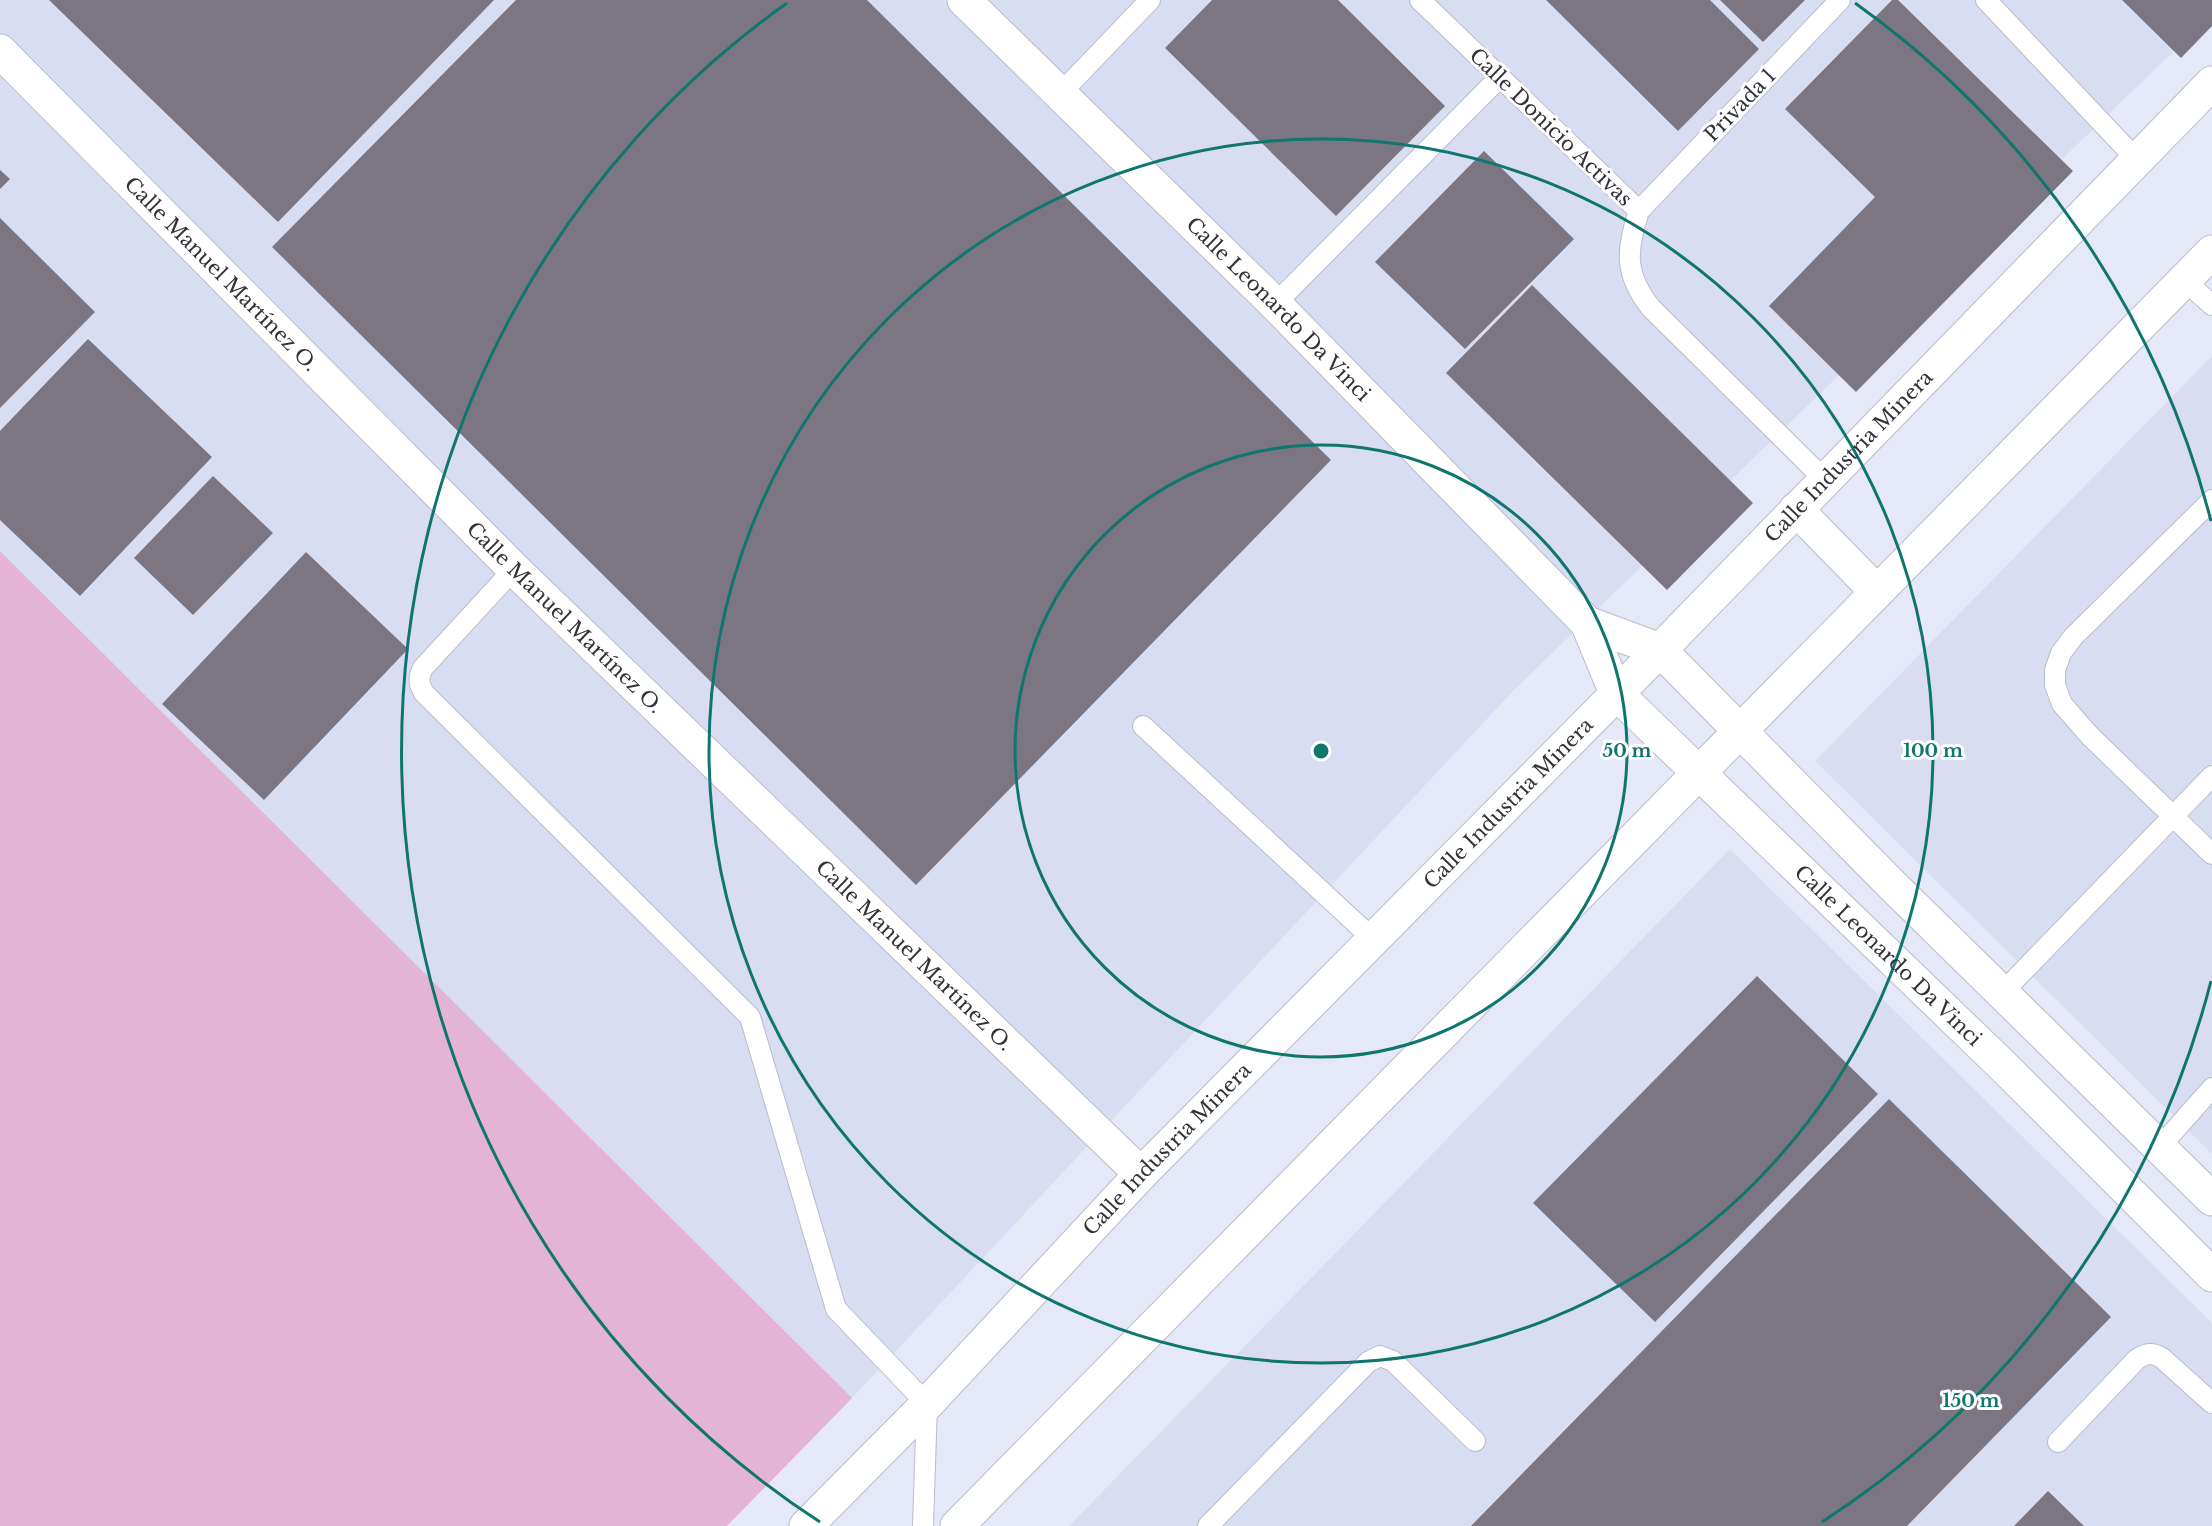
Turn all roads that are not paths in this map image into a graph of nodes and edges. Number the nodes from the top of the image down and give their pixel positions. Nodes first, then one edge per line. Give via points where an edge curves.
1 (964, 0) edge
2 (1150, 0) edge
3 (1419, 0) edge
4 (1840, 0) edge
5 (1986, 0) edge
6 (0, 51) edge
7 (1499, 78) junction
8 (2212, 83) edge
9 (1059, 96) junction
10 (2136, 159) junction
11 (1640, 211) junction
12 (2212, 252) edge
13 (2184, 280) junction
14 (1275, 304) junction
15 (2212, 305) edge
16 (1825, 480) junction
17 (2212, 500) edge
18 (1796, 509) junction
19 (514, 570) junction
20 (1877, 592) junction
21 (1587, 623) junction
22 (1660, 650) junction
23 (1616, 693) junction
24 (1143, 726) dead end
25 (1742, 730) junction
26 (1699, 774) junction
27 (2212, 776) edge
28 (2172, 816) junction
29 (2212, 854) edge
30 (1373, 939) junction
31 (2002, 993) junction
32 (2212, 1088) edge
33 (2160, 1148) junction
34 (1141, 1174) junction
35 (2212, 1199) edge
36 (2212, 1275) edge
37 (2212, 1403) edge
38 (927, 1404) junction
39 (1475, 1441) dead end
40 (2058, 1442) dead end
41 (806, 1526) edge
42 (923, 1526) edge
43 (957, 1526) edge
44 (1208, 1526) edge

1 - 9 main road, Calle Leonardo Da Vinci
2 - 9 lane
3 - 7 lane, Calle Donicio Activas
4 - 11 lane, Privada 1
5 - 10 lane
6 - 19 main road, Calle Manuel Martínez O.
7 - 11 lane, Calle Donicio Activas
7 - 14 lane
8 - 10 main road, Calle Industria Minera
9 - 14 main road, Calle Leonardo Da Vinci
10 - 16 main road, Calle Industria Minera
11 - 16 lane, Calle Donicio Activas via 1630,240 1629,266 1639,293
12 - 13 main road
13 - 15 lane
13 - 20 main road
14 - 21 main road, Calle Leonardo Da Vinci
16 - 18 main road, Calle Industria Minera
17 - 28 lane via 2080,629 2061,653 2055,670 2055,685 2062,704
18 - 20 main road
18 - 22 main road, Calle Industria Minera
19 - 34 main road, Calle Manuel Martínez O.
19 - 38 lane via 423,668 419,685 750,1017 836,1309
20 - 25 main road
21 - 22 main road, Calle Leonardo Da Vinci
21 - 23 main road, Calle Leonardo Da Vinci
22 - 23 main road, Calle Industria Minera
22 - 25 main road, Calle Leonardo Da Vinci
23 - 26 main road, Calle Leonardo Da Vinci
23 - 30 main road, Calle Industria Minera
24 - 30 lane
25 - 26 main road
25 - 31 main road, Calle Leonardo Da Vinci
26 - 36 main road, Calle Leonardo Da Vinci via 2003,1066
26 - 43 main road
27 - 28 lane
28 - 29 lane
28 - 31 lane
30 - 34 main road, Calle Industria Minera
31 - 33 main road, Calle Leonardo Da Vinci
32 - 33 lane
33 - 35 main road, Calle Leonardo Da Vinci
34 - 38 main road, Calle Industria Minera
37 - 40 lane via 2162,1358 2154,1353 2145,1354
38 - 41 main road, Calle Industria Minera
38 - 42 lane
39 - 44 lane via 1393,1361 1380,1356 1368,1362

